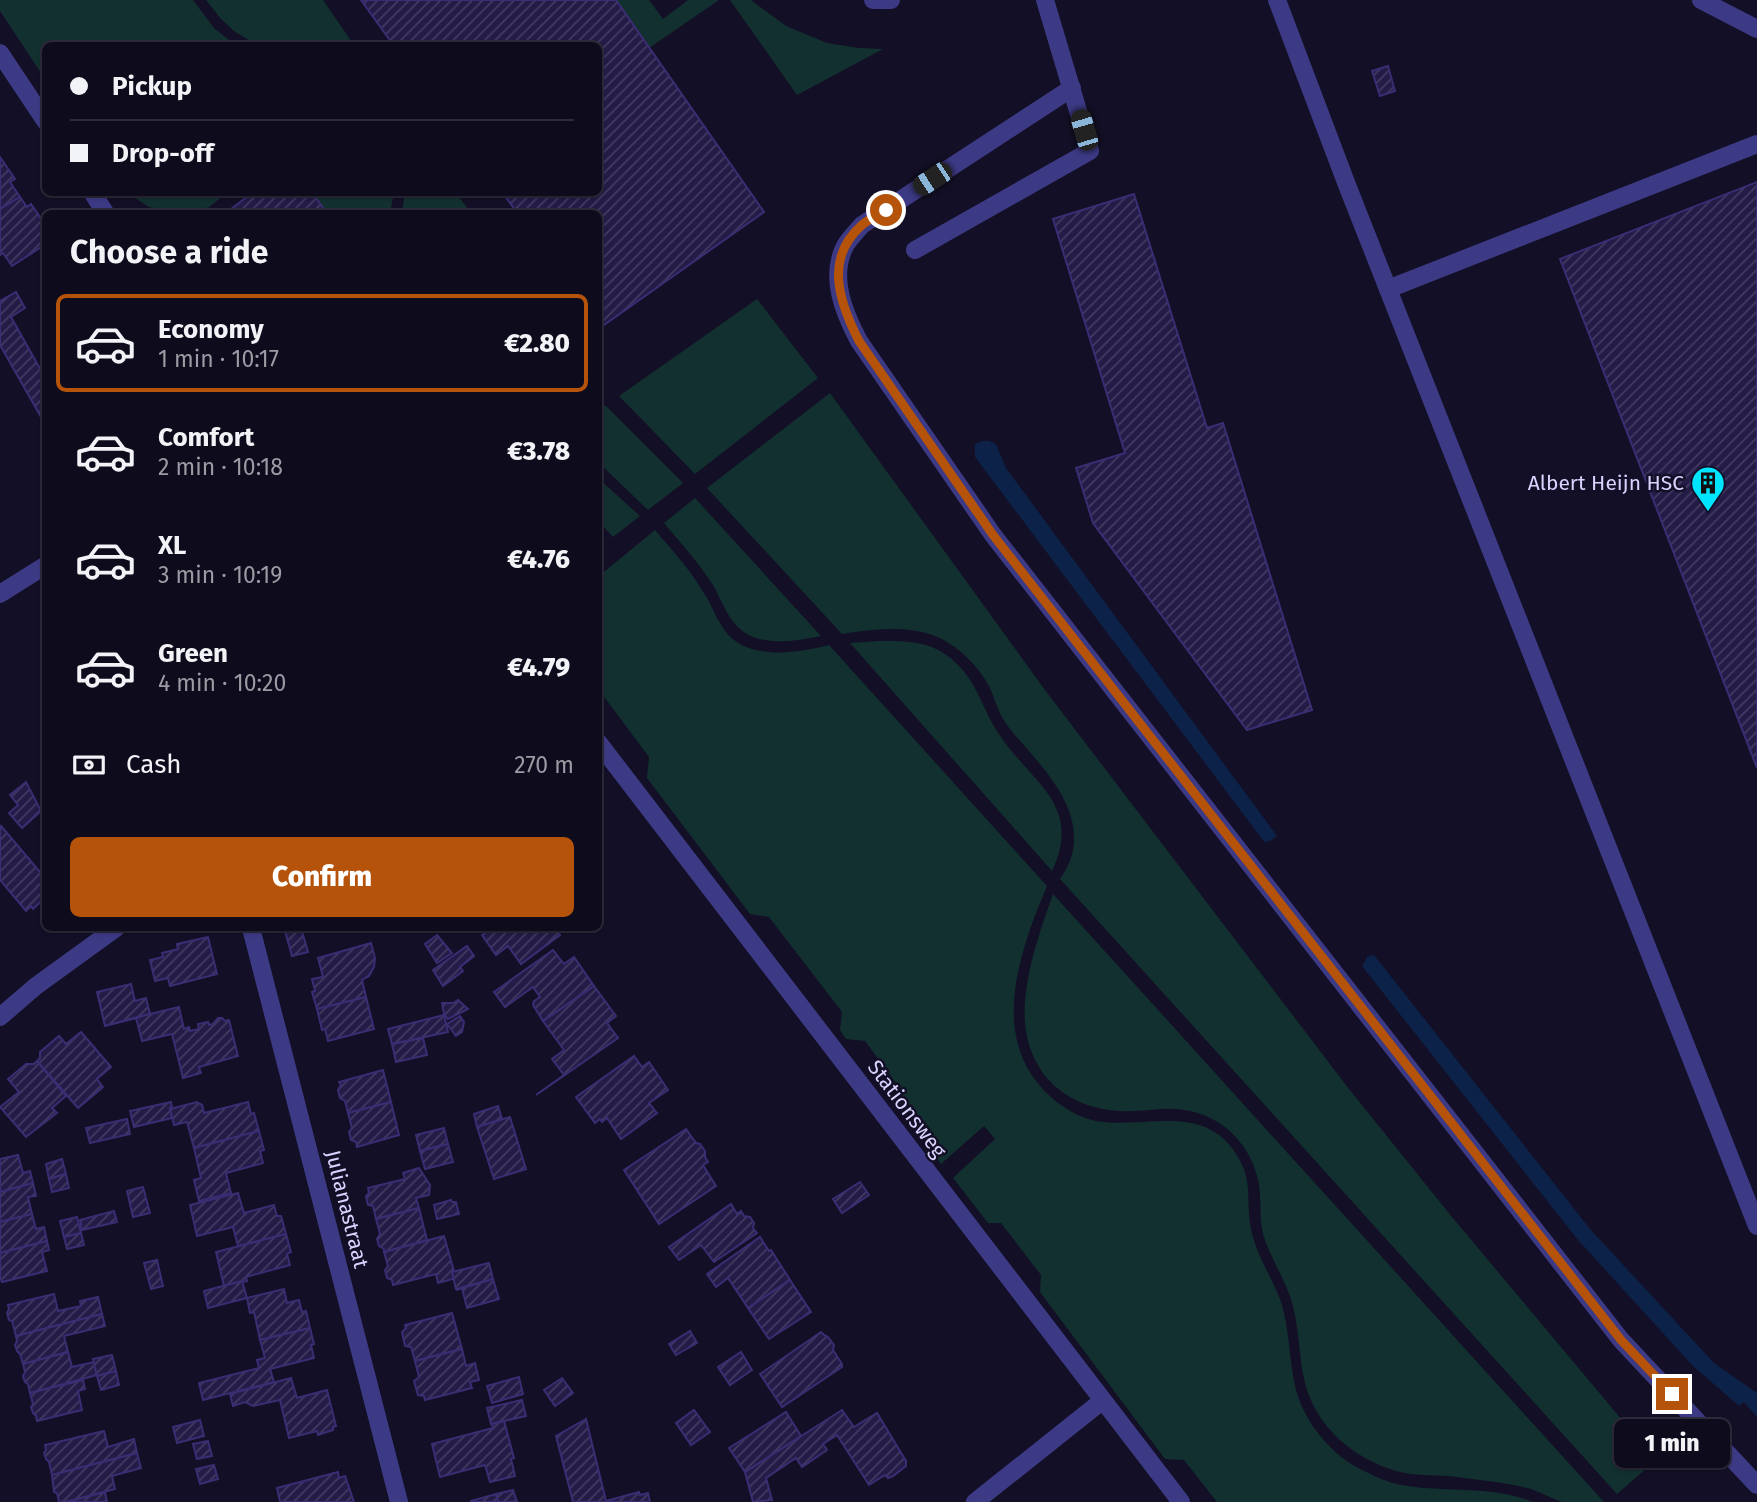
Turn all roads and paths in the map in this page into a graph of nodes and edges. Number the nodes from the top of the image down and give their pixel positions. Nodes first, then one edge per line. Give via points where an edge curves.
1 (873, 0) edge
2 (891, 0) edge
3 (1045, 0) edge
4 (1277, 0) edge
5 (1702, 0) edge
6 (1757, 29) edge
7 (0, 53) edge
8 (1072, 88) junction
9 (42, 116) edge
10 (1757, 144) edge
11 (915, 250) dead end
12 (1388, 289) junction
13 (42, 568) edge
14 (0, 594) edge
15 (602, 748) edge
16 (112, 931) edge
17 (252, 931) edge
18 (0, 1017) edge
19 (1757, 1226) edge
20 (1102, 1401) junction
21 (1757, 1485) edge
22 (399, 1502) edge
23 (975, 1502) edge
24 (1181, 1502) edge

1 - 2 street
3 - 8 street
4 - 12 street
5 - 6 street
7 - 9 street
8 - 11 street via 1090,150
8 - 21 street via 862,225 846,244 838,270 851,326 993,535 1621,1340
10 - 12 street
12 - 19 street
13 - 14 street
15 - 20 street, Stationsweg
16 - 18 street
17 - 22 street, Julianastraat
20 - 23 street
20 - 24 street, Stationsweg

